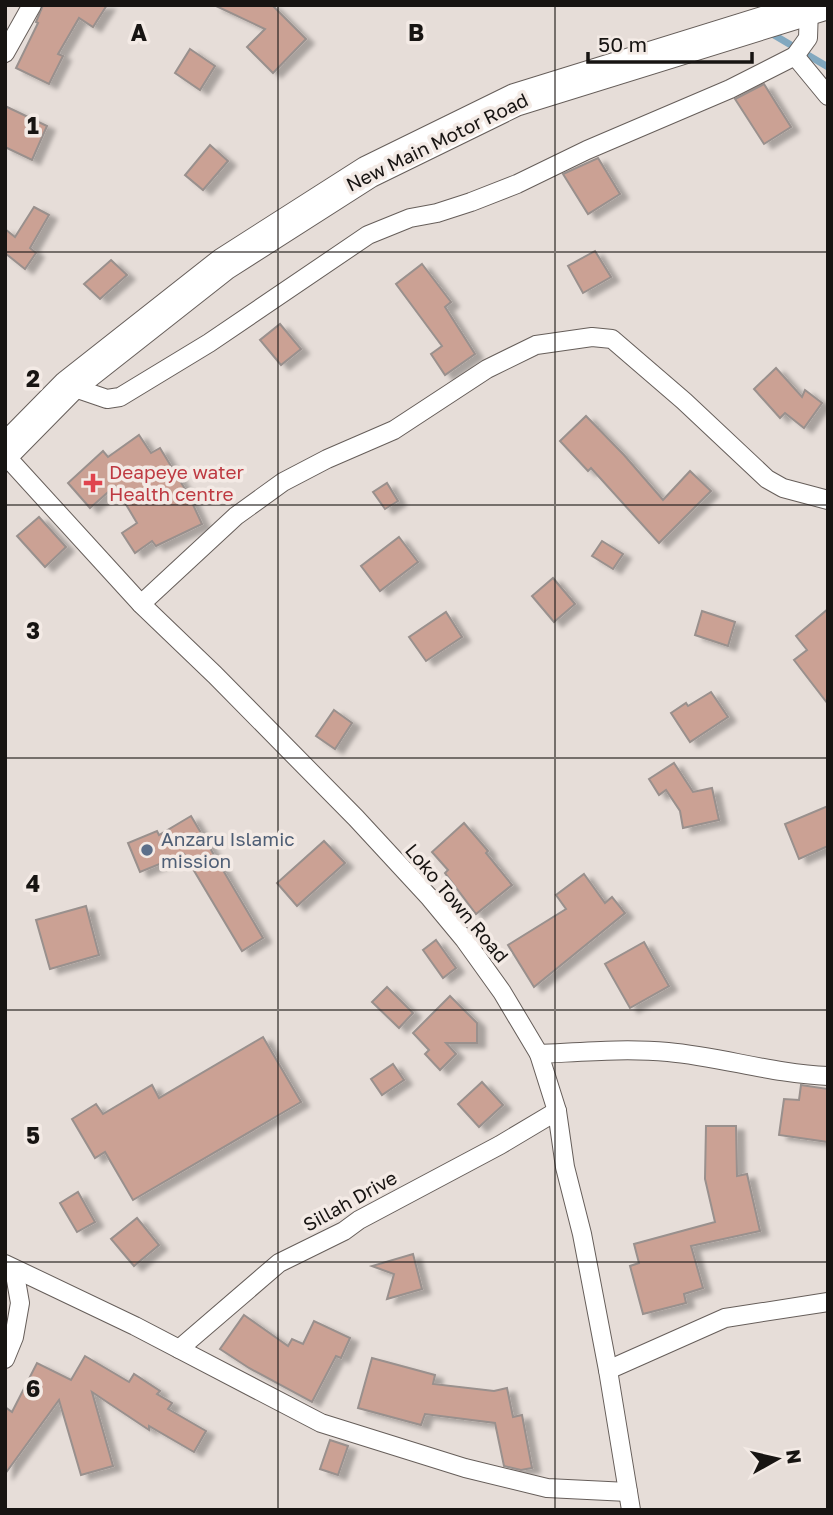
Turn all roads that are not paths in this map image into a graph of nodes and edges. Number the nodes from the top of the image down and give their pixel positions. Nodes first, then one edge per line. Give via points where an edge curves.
1 (32, 5) edge
2 (755, 5) edge
3 (815, 7) edge
4 (5, 53) edge
5 (795, 56) junction
6 (828, 96) edge
7 (69, 386) junction
8 (5, 424) edge
9 (5, 453) edge
10 (828, 500) edge
11 (141, 604) junction
12 (539, 1054) junction
13 (828, 1076) edge
14 (557, 1111) junction
15 (10, 1266) edge
16 (828, 1302) edge
17 (179, 1349) junction
18 (5, 1359) edge
19 (608, 1370) junction
20 (630, 1501) edge

1 - 4 street
2 - 8 highway, New Main Motor Road via 509,82 360,155 213,245 56,375
3 - 5 street via 808,38
3 - 7 highway, New Main Motor Road via 515,100 368,172 224,264
5 - 6 street
5 - 7 street via 517,184 368,235 120,397 107,399
7 - 9 highway, New Main Motor Road
9 - 11 street, Loko Town Road
10 - 11 street via 767,479 612,339 567,339 536,345 507,358 394,430 283,482 236,516
11 - 12 street, Loko Town Road via 430,898 502,992
12 - 13 street via 669,1052 793,1075
12 - 14 street, Loko Town Road
14 - 17 street, Sillah Drive via 279,1263
14 - 19 street, Loko Town Road
15 - 17 street
15 - 18 street via 20,1303
16 - 19 street via 725,1318
17 - 20 street via 321,1423 370,1440 547,1488
19 - 20 street, Loko Town Road

